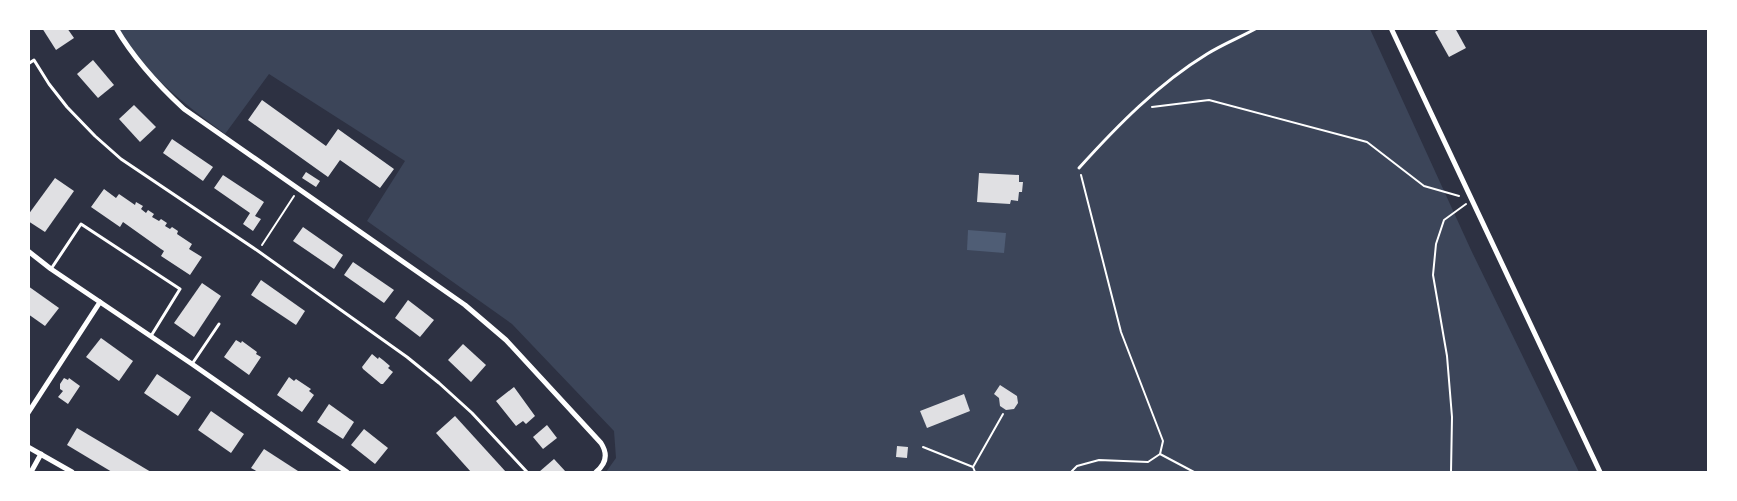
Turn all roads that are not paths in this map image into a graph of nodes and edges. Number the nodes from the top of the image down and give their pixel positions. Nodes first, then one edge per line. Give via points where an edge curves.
1 (116, 28) edge
2 (1257, 28) edge
3 (1391, 28) edge
4 (28, 64) edge
5 (1079, 168) road end
6 (28, 251) edge
7 (51, 269) junction
8 (100, 302) junction
9 (219, 324) dead end
10 (150, 336) junction
11 (192, 364) junction
12 (28, 413) edge
13 (28, 447) edge
14 (41, 454) junction
15 (31, 472) edge
16 (72, 472) edge
17 (347, 472) edge
18 (527, 472) edge
19 (596, 472) edge
20 (1600, 472) edge

1 - 19 street via 140,63 184,109 465,305 506,340 606,450 606,461
2 - 5 lane via 1207,54 1165,84
3 - 20 street
4 - 18 lane via 34,60 67,107 121,159 406,357 472,413
6 - 7 street
7 - 8 street
7 - 10 lane via 81,224 180,289
8 - 10 street
8 - 12 street
9 - 11 lane
10 - 11 street
11 - 17 street
13 - 14 street
14 - 15 street
14 - 16 street

